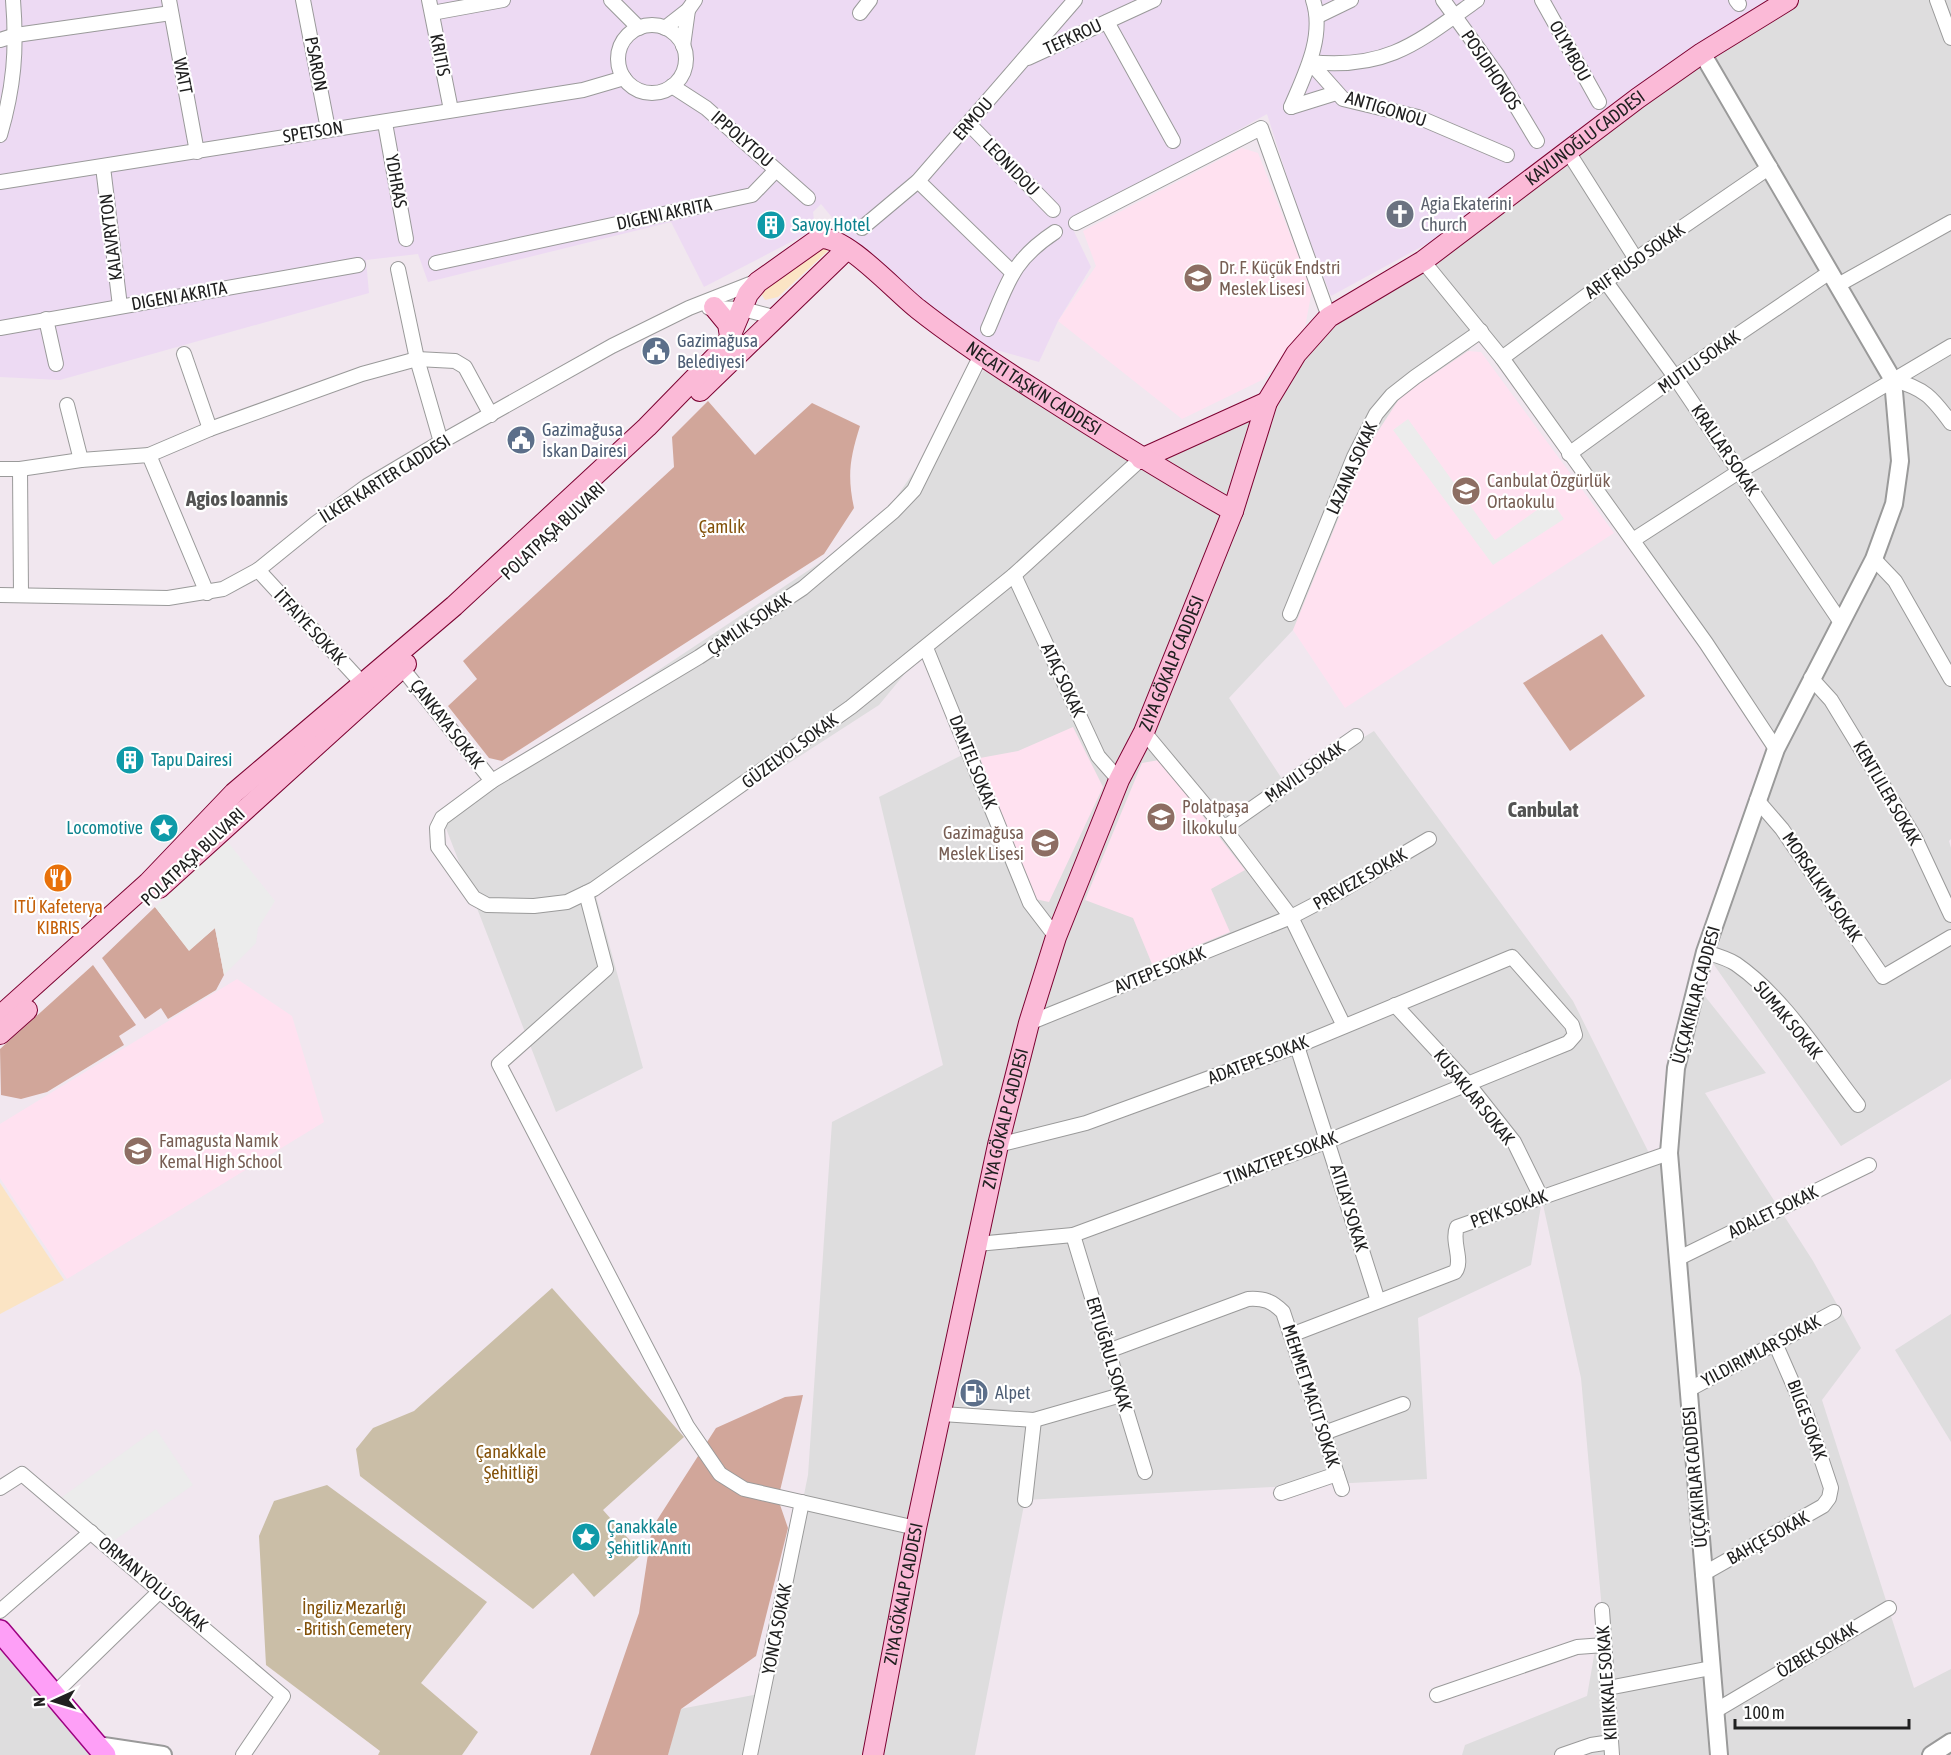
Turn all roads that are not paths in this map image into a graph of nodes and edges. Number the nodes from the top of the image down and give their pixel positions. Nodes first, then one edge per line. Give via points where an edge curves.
1 (13, 0) edge
2 (303, 0) edge
3 (503, 0) edge
4 (611, 0) edge
5 (870, 0) edge
6 (1075, 0) edge
7 (1154, 0) edge
8 (1313, 0) edge
9 (1351, 0) edge
10 (1443, 0) edge
11 (1477, 0) edge
12 (1542, 0) edge
13 (1788, 0) edge
14 (1937, 0) edge
15 (692, 5) edge
16 (170, 7) edge
17 (431, 7) edge
18 (860, 13) dead end
19 (1318, 16) junction
20 (1455, 16) junction
21 (1107, 22) junction
22 (639, 28) junction
23 (665, 28) junction
24 (16, 35) junction
25 (1951, 38) edge
26 (0, 40) edge
27 (683, 46) junction
28 (1702, 53) junction
29 (1025, 60) junction
30 (1310, 62) junction
31 (624, 78) junction
32 (672, 86) junction
33 (1336, 93) junction
34 (1599, 102) dead end
35 (451, 110) junction
36 (385, 123) junction
37 (969, 124) junction
38 (328, 129) junction
39 (0, 135) edge
40 (1173, 141) dead end
41 (1537, 141) dead end
42 (1567, 150) junction
43 (197, 152) junction
44 (1506, 155) dead end
45 (103, 167) junction
46 (1770, 167) junction
47 (776, 170) junction
48 (918, 181) junction
49 (0, 182) edge
50 (808, 198) dead end
51 (1053, 210) dead end
52 (1951, 222) edge
53 (1076, 223) dead end
54 (862, 228) dead end
55 (1055, 232) dead end
56 (406, 239) dead end
57 (848, 249) junction
58 (1636, 259) junction
59 (1423, 261) junction
60 (436, 263) dead end
61 (358, 265) dead end
62 (398, 268) dead end
63 (1013, 273) junction
64 (1834, 279) junction
65 (758, 282) junction
66 (1606, 282) junction
67 (120, 306) junction
68 (689, 308) junction
69 (714, 308) junction
70 (743, 309) junction
71 (774, 317) junction
72 (1329, 317) junction
73 (46, 319) junction
74 (0, 328) edge
75 (988, 329) dead end
76 (1481, 331) junction
77 (730, 336) junction
78 (1951, 346) edge
79 (184, 354) dead end
80 (981, 355) junction
81 (1502, 358) junction
82 (417, 359) junction
83 (56, 364) dead end
84 (1675, 377) junction
85 (1893, 380) junction
86 (1267, 402) junction
87 (67, 405) dead end
88 (491, 415) junction
89 (1951, 423) edge
90 (210, 429) junction
91 (441, 442) junction
92 (149, 454) junction
93 (1569, 454) junction
94 (1141, 459) junction
95 (81, 460) junction
96 (0, 469) edge
97 (20, 469) junction
98 (1740, 471) junction
99 (1233, 511) junction
100 (1633, 540) junction
101 (1874, 559) junction
102 (258, 570) junction
103 (1014, 574) junction
104 (207, 593) junction
105 (0, 596) edge
106 (21, 596) junction
107 (1290, 614) dead end
108 (1840, 621) junction
109 (926, 648) junction
110 (402, 668) junction
111 (1811, 678) junction
112 (1951, 679) edge
113 (362, 683) junction
114 (1144, 732) junction
115 (1356, 736) dead end
116 (1776, 749) junction
117 (1119, 780) junction
118 (492, 781) junction
119 (1757, 800) junction
120 (1224, 828) junction
121 (1429, 839) dead end
122 (152, 887) junction
123 (586, 893) junction
124 (1951, 915) edge
125 (1291, 917) junction
126 (1056, 937) junction
127 (1951, 937) edge
128 (1706, 952) junction
129 (1395, 1005) junction
130 (0, 1016) edge
131 (1029, 1023) junction
132 (1344, 1026) junction
133 (0, 1034) edge
134 (1297, 1046) junction
135 (1468, 1085) junction
136 (1858, 1105) dead end
137 (1328, 1141) junction
138 (998, 1145) junction
139 (1669, 1153) junction
140 (1869, 1165) dead end
141 (1541, 1197) junction
142 (1073, 1235) junction
143 (977, 1244) junction
144 (1677, 1259) junction
145 (1378, 1301) junction
146 (1834, 1312) dead end
147 (1291, 1335) junction
148 (1775, 1343) junction
149 (1108, 1351) junction
150 (1688, 1390) junction
151 (1121, 1395) junction
152 (1403, 1404) dead end
153 (942, 1413) junction
154 (1034, 1420) junction
155 (1324, 1433) junction
156 (1145, 1472) dead end
157 (1337, 1474) junction
158 (0, 1488) edge
159 (1342, 1489) dead end
160 (1281, 1493) dead end
161 (1829, 1498) joint
162 (1025, 1500) dead end
163 (802, 1502) junction
164 (916, 1528) junction
165 (91, 1532) junction
166 (1703, 1574) junction
167 (160, 1590) junction
168 (1889, 1608) dead end
169 (1602, 1610) dead end
170 (0, 1611) edge
171 (0, 1631) edge
172 (1604, 1645) junction
173 (1711, 1668) junction
174 (1608, 1688) junction
175 (54, 1694) junction
176 (1437, 1695) dead end
177 (1715, 1711) junction
178 (1951, 1742) edge
179 (1611, 1749) edge
180 (101, 1750) edge
181 (1935, 1754) edge
182 (163, 1755) edge
183 (243, 1755) edge
184 (750, 1755) edge
185 (873, 1755) edge
186 (1562, 1755) edge
187 (1719, 1755) edge

1 - 24 street
2 - 38 street, PSARON
3 - 17 street
4 - 22 street
5 - 18 street
6 - 29 street, ERMOU
7 - 21 street, TEFKROU
8 - 19 street
9 - 19 street
10 - 20 street, POSIDHONOS
11 - 20 street
12 - 34 street, OLYMBOU
13 - 28 main road, KAVUNOĞLU CADDESI
14 - 25 street
15 - 23 street
15 - 27 street
16 - 24 street
16 - 43 street, WATT
17 - 35 street, KRITIS
19 - 30 street
20 - 30 street via 1391,56 1344,65
20 - 41 street, POSIDHONOS via 1498,76
21 - 29 street, TEFKROU
21 - 40 street
22 - 23 street
22 - 31 street via 622,43 619,67
23 - 27 street
24 - 26 street
24 - 39 street via 14,78
27 - 32 street via 685,68
28 - 42 main road, KAVUNOĞLU CADDESI
28 - 46 street
29 - 37 street, ERMOU
30 - 33 street, ANTIGONOU
30 - 33 street via 1291,107
31 - 32 street via 646,93
31 - 35 street, SPETSON via 583,90
32 - 47 street, IPPOLYTOU via 706,108
33 - 44 street, ANTIGONOU via 1359,104 1418,117
35 - 36 street, SPETSON
36 - 38 street, SPETSON
36 - 56 street, YDHRAS
37 - 48 street, ERMOU
37 - 51 street, LEONIDOU
38 - 43 street, SPETSON
42 - 58 street
42 - 59 main road, KAVUNOĞLU CADDESI
43 - 45 street, SPETSON
45 - 49 street, SPETSON
45 - 67 street, KALAVRYTON
46 - 58 street, ARIF RUSO SOKAK
46 - 64 street
47 - 50 street, IPPOLYTOU
47 - 60 street, DIGENI AKRITA via 752,195
48 - 54 street, ERMOU
48 - 63 street
52 - 64 street, MUTLU SOKAK
53 - 72 street via 1261,128
55 - 63 street via 1033,247
57 - 65 main road via 835,240 820,238
57 - 71 main road
57 - 80 main road via 918,309
58 - 66 street, ARIF RUSO SOKAK
59 - 72 main road, KAVUNOĞLU CADDESI
59 - 76 street
61 - 67 street, DIGENI AKRITA
62 - 82 street
63 - 75 street
64 - 84 street, MUTLU SOKAK
64 - 85 street
65 - 68 street, İLKER KARTER CADDESI
65 - 70 main road
66 - 81 street, ARIF RUSO SOKAK
66 - 84 street, KRALLAR SOKAK
67 - 73 street, DIGENI AKRITA
68 - 69 street, İLKER KARTER CADDESI
68 - 88 street, İLKER KARTER CADDESI via 612,346
69 - 70 street, İLKER KARTER CADDESI
69 - 77 main road via 728,324
70 - 71 street, İLKER KARTER CADDESI
70 - 77 main road
71 - 110 main road via 655,436
72 - 86 main road, KAVUNOĞLU CADDESI via 1296,354
73 - 74 street, DIGENI AKRITA
73 - 83 street
76 - 81 street
76 - 107 street, LAZANA SOKAK via 1400,389 1376,414 1354,457
77 - 113 main road via 726,346 647,427 453,606
78 - 85 street
79 - 90 street
80 - 94 main road
80 - 118 street via 919,481 893,512 784,600 699,657
81 - 93 street
82 - 88 street via 455,361 465,367
82 - 90 street via 362,374
82 - 91 street
84 - 93 street, MUTLU SOKAK
84 - 98 street, KRALLAR SOKAK
85 - 89 street via 1917,386
85 - 98 street
85 - 101 street via 1899,482
86 - 94 main road
86 - 99 main road, KAVUNOĞLU CADDESI
87 - 95 street
88 - 91 street, İLKER KARTER CADDESI
90 - 92 street
91 - 102 street, İLKER KARTER CADDESI via 316,522
92 - 95 street
92 - 104 street
93 - 100 street
94 - 99 main road
94 - 103 street, GÜZELYOL SOKAK
95 - 97 street
96 - 97 street
97 - 106 street
98 - 100 street
98 - 108 street, KRALLAR SOKAK
99 - 114 main road, ZIYA GÖKALP CADDESI
100 - 116 street
101 - 108 street
101 - 112 street via 1895,581
102 - 104 street, İLKER KARTER CADDESI via 242,581
102 - 113 street, İTFAIYE SOKAK
103 - 109 street, GÜZELYOL SOKAK
103 - 117 street, ATAÇ SOKAK via 1098,756
104 - 106 street, İLKER KARTER CADDESI via 168,598
105 - 106 street, İLKER KARTER CADDESI
108 - 111 street
109 - 123 street, GÜZELYOL SOKAK via 747,783
109 - 126 street, DANTEL SOKAK via 1030,903
110 - 118 street, ÇANKAYA SOKAK
110 - 122 main road
111 - 116 street
111 - 124 street, KENTLILER SOKAK via 1832,699 1915,838
113 - 122 main road via 234,793
114 - 117 main road, ZIYA GÖKALP CADDESI
114 - 120 street
115 - 120 street, MAVILI SOKAK
116 - 119 street
117 - 126 main road, ZIYA GÖKALP CADDESI
118 - 123 street, GÜZELYOL SOKAK via 442,818 436,828 438,847 474,898 487,905 534,906 567,902
119 - 127 street via 1782,829 1883,977
119 - 128 street
120 - 125 street
121 - 125 street, PREVEZE SOKAK
122 - 130 main road
122 - 133 main road
123 - 163 street via 606,969 499,1064 687,1426 720,1474 744,1489
125 - 131 street, AVTEPE SOKAK
125 - 132 street
126 - 131 main road, ZIYA GÖKALP CADDESI
128 - 136 street, SUMAK SOKAK via 1734,962 1756,980
128 - 139 street via 1676,1068
129 - 132 street, ADATEPE SOKAK
129 - 135 street, KUŞAKLAR SOKAK
129 - 135 street, ADATEPE SOKAK via 1512,957 1572,1025 1575,1035 1568,1043
131 - 138 main road, ZIYA GÖKALP CADDESI
132 - 134 street, ADATEPE SOKAK
134 - 137 street
134 - 138 street, ADATEPE SOKAK via 1086,1123
135 - 137 street
135 - 141 street, KUŞAKLAR SOKAK via 1514,1142
137 - 142 street
137 - 145 street
138 - 143 main road, ZIYA GÖKALP CADDESI
139 - 141 street, PEYK SOKAK
139 - 144 street
140 - 144 street, ADALET SOKAK
141 - 145 street, PEYK SOKAK via 1457,1227 1454,1235 1459,1265 1455,1272
142 - 143 street
142 - 149 street, ERTUĞRUL SOKAK
143 - 153 main road, ZIYA GÖKALP CADDESI
144 - 150 street
145 - 147 street, PEYK SOKAK
146 - 148 street
147 - 149 street, MEHMET MACIT SOKAK via 1283,1312 1273,1302 1248,1299
147 - 155 street, MEHMET MACIT SOKAK
148 - 150 street
148 - 161 street, BILGE SOKAK via 1810,1427 1831,1488
149 - 151 street, ERTUĞRUL SOKAK
150 - 166 street
151 - 154 street
151 - 156 street, ERTUĞRUL SOKAK
152 - 155 street
153 - 154 street
153 - 164 main road, ZIYA GÖKALP CADDESI
154 - 162 street
155 - 157 street, MEHMET MACIT SOKAK
157 - 159 street, MEHMET MACIT SOKAK
157 - 160 street
158 - 165 street, ORMAN YOLU SOKAK via 22,1474
161 - 166 street, BAHÇE SOKAK via 1823,1506
163 - 164 street
163 - 184 street, YONCA SOKAK
164 - 185 main road, ZIYA GÖKALP CADDESI
165 - 167 street, ORMAN YOLU SOKAK
165 - 170 street
166 - 173 street
167 - 175 street
167 - 183 street, ORMAN YOLU SOKAK via 283,1696
168 - 177 street, ÖZBEK SOKAK
169 - 172 street
171 - 175 main road
172 - 174 street
172 - 176 street via 1577,1647
173 - 174 street
173 - 177 street
174 - 179 street
175 - 180 main road
177 - 187 street
178 - 181 street
179 - 186 street via 1591,1745
180 - 182 street

